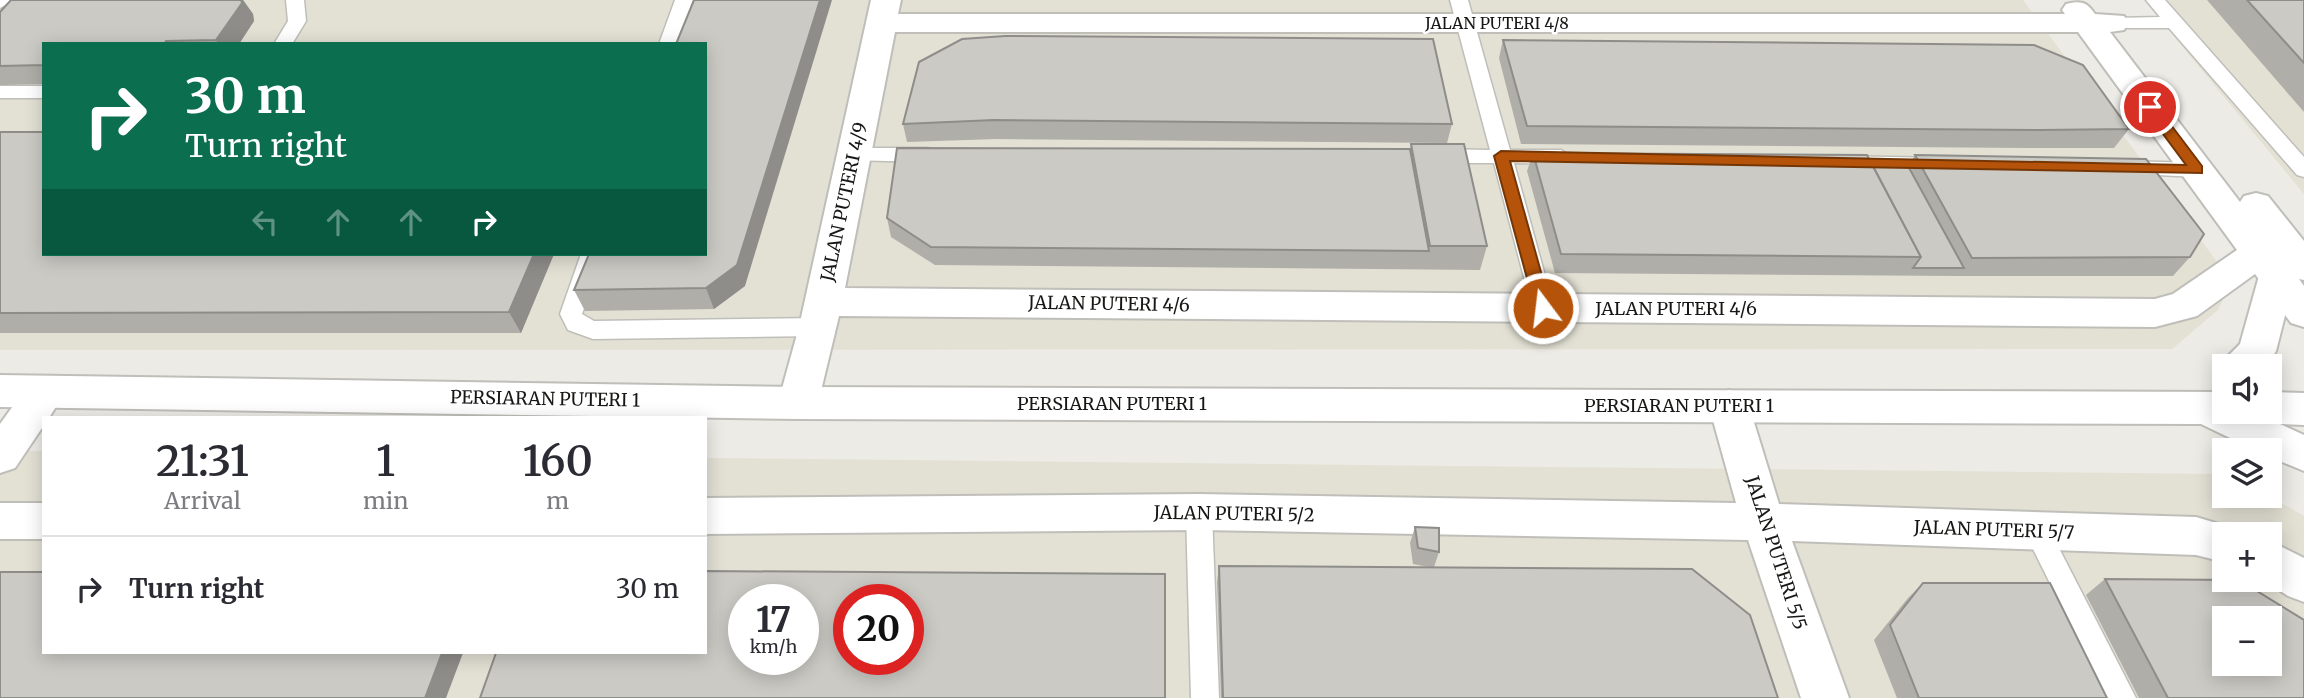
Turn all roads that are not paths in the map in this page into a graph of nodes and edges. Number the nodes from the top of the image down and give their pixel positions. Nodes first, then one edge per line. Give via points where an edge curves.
1 (5, 0) edge
2 (295, 0) edge
3 (684, 0) edge
4 (2155, 0) edge
5 (0, 3) edge
6 (883, 12) edge
7 (1462, 12) edge
8 (2091, 12) edge
9 (2175, 22) junction
10 (284, 42) edge
11 (669, 42) edge
12 (0, 92) edge
13 (42, 92) edge
14 (854, 155) junction
15 (950, 155) edge
16 (1419, 156) edge
17 (1501, 156) junction
18 (1585, 158) edge
19 (1821, 162) edge
20 (1961, 165) edge
21 (2100, 168) edge
22 (2197, 170) junction
23 (2304, 170) edge
24 (591, 256) edge
25 (2280, 265) edge
26 (1543, 308) junction
27 (2304, 313) edge
28 (821, 315) junction
29 (2254, 354) edge
30 (0, 391) edge
31 (46, 392) junction
32 (2212, 401) edge
33 (799, 403) junction
34 (1730, 406) junction
35 (2282, 408) edge
36 (2304, 409) edge
37 (2255, 424) edge
38 (2304, 454) edge
39 (0, 456) edge
40 (1199, 512) junction
41 (707, 516) edge
42 (42, 521) edge
43 (0, 522) edge
44 (1763, 522) junction
45 (2037, 531) junction
46 (2212, 540) edge
47 (2282, 568) edge
48 (2304, 582) edge
49 (1205, 698) edge
50 (1825, 698) edge
51 (2122, 698) edge

1 - 5 lane
2 - 10 lane via 297,21
3 - 11 lane
4 - 9 lane
6 - 7 street, JALAN PUTERI 4/8
6 - 14 street, JALAN PUTERI 4/9
7 - 8 street, JALAN PUTERI 4/8
7 - 17 lane
8 - 9 lane
8 - 22 street
8 - 25 street
9 - 23 lane
12 - 13 lane
14 - 15 lane
14 - 28 street, JALAN PUTERI 4/9
16 - 17 lane
17 - 18 lane
17 - 26 lane
19 - 20 lane
21 - 22 lane
22 - 25 street
24 - 28 lane via 570,314 576,324 593,330
25 - 26 street, JALAN PUTERI 4/6 via 2184,306 2155,313
25 - 27 street
25 - 29 street
26 - 28 street, JALAN PUTERI 4/6
28 - 33 street, JALAN PUTERI 4/9
30 - 31 street, PERSIARAN PUTERI 1
31 - 33 street, PERSIARAN PUTERI 1
31 - 39 street
32 - 34 street, PERSIARAN PUTERI 1
33 - 34 street, PERSIARAN PUTERI 1
34 - 44 street, JALAN PUTERI 5/5
35 - 36 street
37 - 38 street
40 - 41 street, JALAN PUTERI 5/2
40 - 44 street, JALAN PUTERI 5/2
40 - 49 lane
42 - 43 street
44 - 45 street, JALAN PUTERI 5/7
44 - 50 street, JALAN PUTERI 5/5
45 - 46 street, JALAN PUTERI 5/7
45 - 51 lane
47 - 48 street

